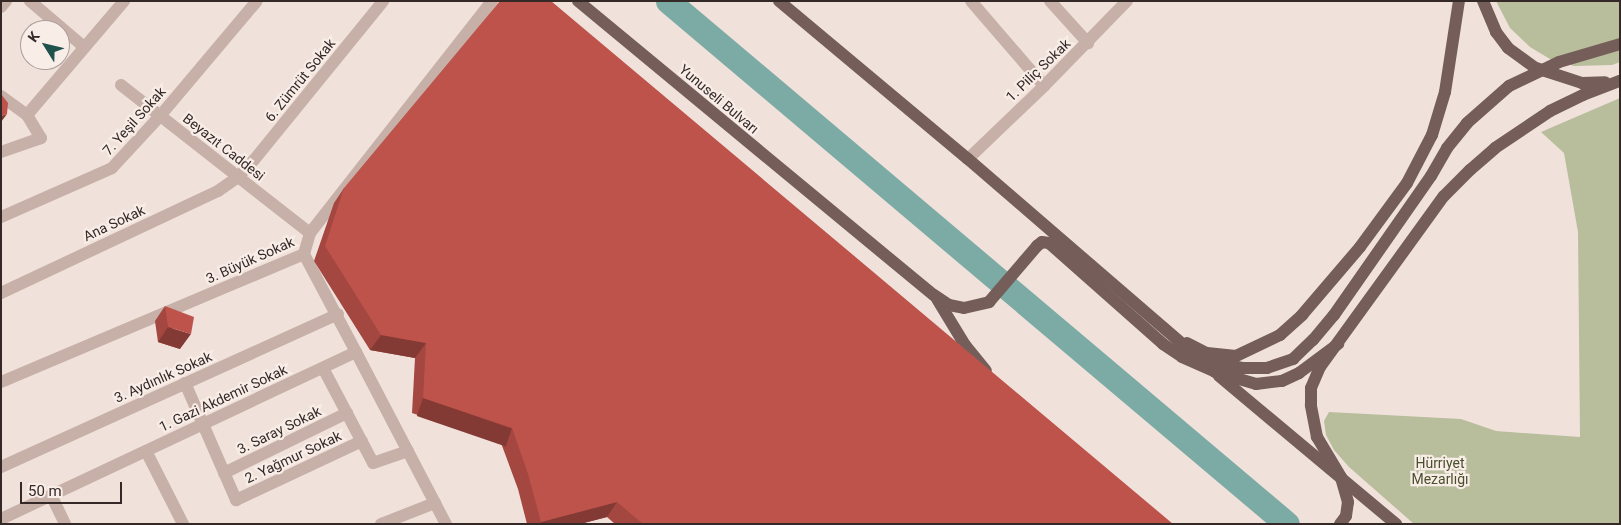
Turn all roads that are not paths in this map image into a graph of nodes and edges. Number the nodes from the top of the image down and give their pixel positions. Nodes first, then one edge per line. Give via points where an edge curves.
1 (6, 1) edge
2 (30, 1) edge
3 (124, 1) edge
4 (257, 1) edge
5 (383, 1) edge
6 (492, 1) edge
7 (578, 1) edge
8 (779, 1) edge
9 (971, 1) edge
10 (1050, 1) edge
11 (1127, 1) edge
12 (1459, 1) edge
13 (1483, 1) edge
14 (1, 7) edge
15 (1088, 43) junction
16 (1620, 44) edge
17 (84, 47) junction
18 (1620, 81) edge
19 (121, 85) dead end
20 (1044, 86) junction
21 (1, 96) edge
22 (27, 115) junction
23 (160, 116) junction
24 (1, 152) edge
25 (968, 159) junction
26 (238, 177) junction
27 (1, 217) edge
28 (310, 233) junction
29 (304, 254) junction
30 (1, 293) edge
31 (934, 295) junction
32 (338, 314) junction
33 (1169, 334) junction
34 (945, 339) edge
35 (1338, 344) junction
36 (356, 352) junction
37 (1192, 353) junction
38 (323, 368) junction
39 (1215, 372) junction
40 (1, 382) edge
41 (185, 383) junction
42 (347, 413) junction
43 (202, 424) junction
44 (362, 441) junction
45 (146, 451) junction
46 (408, 451) junction
47 (1, 467) edge
48 (224, 473) junction
49 (1341, 477) junction
50 (51, 495) junction
51 (435, 503) junction
52 (1, 519) edge
53 (1343, 520) edge
54 (65, 524) edge
55 (183, 524) edge
56 (381, 524) edge
57 (446, 524) edge
58 (1396, 524) edge

1 - 14 street
2 - 17 street
3 - 17 street
4 - 23 street, 7. Yeşil Sokak
5 - 26 street, 6. Zümrüt Sokak
6 - 28 street, 3. Büyük Sokak
7 - 31 main road, Yunuseli Bulvarı
8 - 25 main road
9 - 20 street
10 - 15 street
11 - 15 street, 1. Piliç Sokak
12 - 33 main road via 1445,92 1421,159 1366,239 1308,308 1280,335 1236,356 1207,353
13 - 18 main road via 1496,32 1508,48 1536,68 1582,83
15 - 20 street, 1. Piliç Sokak
16 - 37 main road, bridge via 1559,62 1508,86 1467,123 1334,314 1293,359 1267,368 1243,368 1220,364
17 - 22 street
18 - 35 main road via 1550,111 1494,148 1470,170 1444,196
19 - 23 street, Beyazıt Caddesi
20 - 25 street, 1. Piliç Sokak
21 - 22 street
22 - 24 street via 41,138
23 - 26 street, Beyazıt Caddesi
23 - 27 street, 7. Yeşil Sokak via 112,168
25 - 33 main road
26 - 28 street, Beyazıt Caddesi
26 - 30 street, Ana Sokak via 218,191
28 - 29 street, 3. Büyük Sokak
29 - 32 street
29 - 40 street, 3. Büyük Sokak
31 - 34 main road via 991,378
31 - 39 main road via 949,305 964,308 989,302 1042,242 1049,243 1163,344
32 - 36 street
32 - 41 street, 3. Aydınlık Sokak
33 - 37 main road
35 - 39 main road via 1299,373 1282,381 1256,384
35 - 49 main road via 1320,368 1312,388 1311,404 1317,438
36 - 38 street, 1. Gazi Akdemir Sokak
36 - 46 street
37 - 39 main road
38 - 42 street, 2. Yağmur Sokak
38 - 43 street, 1. Gazi Akdemir Sokak
39 - 49 main road
41 - 43 street
41 - 47 street, 3. Aydınlık Sokak
42 - 44 street, 2. Yağmur Sokak
42 - 48 street, 3. Saray Sokak
43 - 45 street, 1. Gazi Akdemir Sokak
43 - 48 street
44 - 46 street, 2. Yağmur Sokak via 374,463
44 - 48 street, 2. Yağmur Sokak via 236,500
45 - 50 street, 1. Gazi Akdemir Sokak
45 - 55 street
46 - 51 street
49 - 53 main road via 1348,502
49 - 58 main road
50 - 52 street, 1. Gazi Akdemir Sokak
50 - 54 street
51 - 56 street
51 - 57 street

